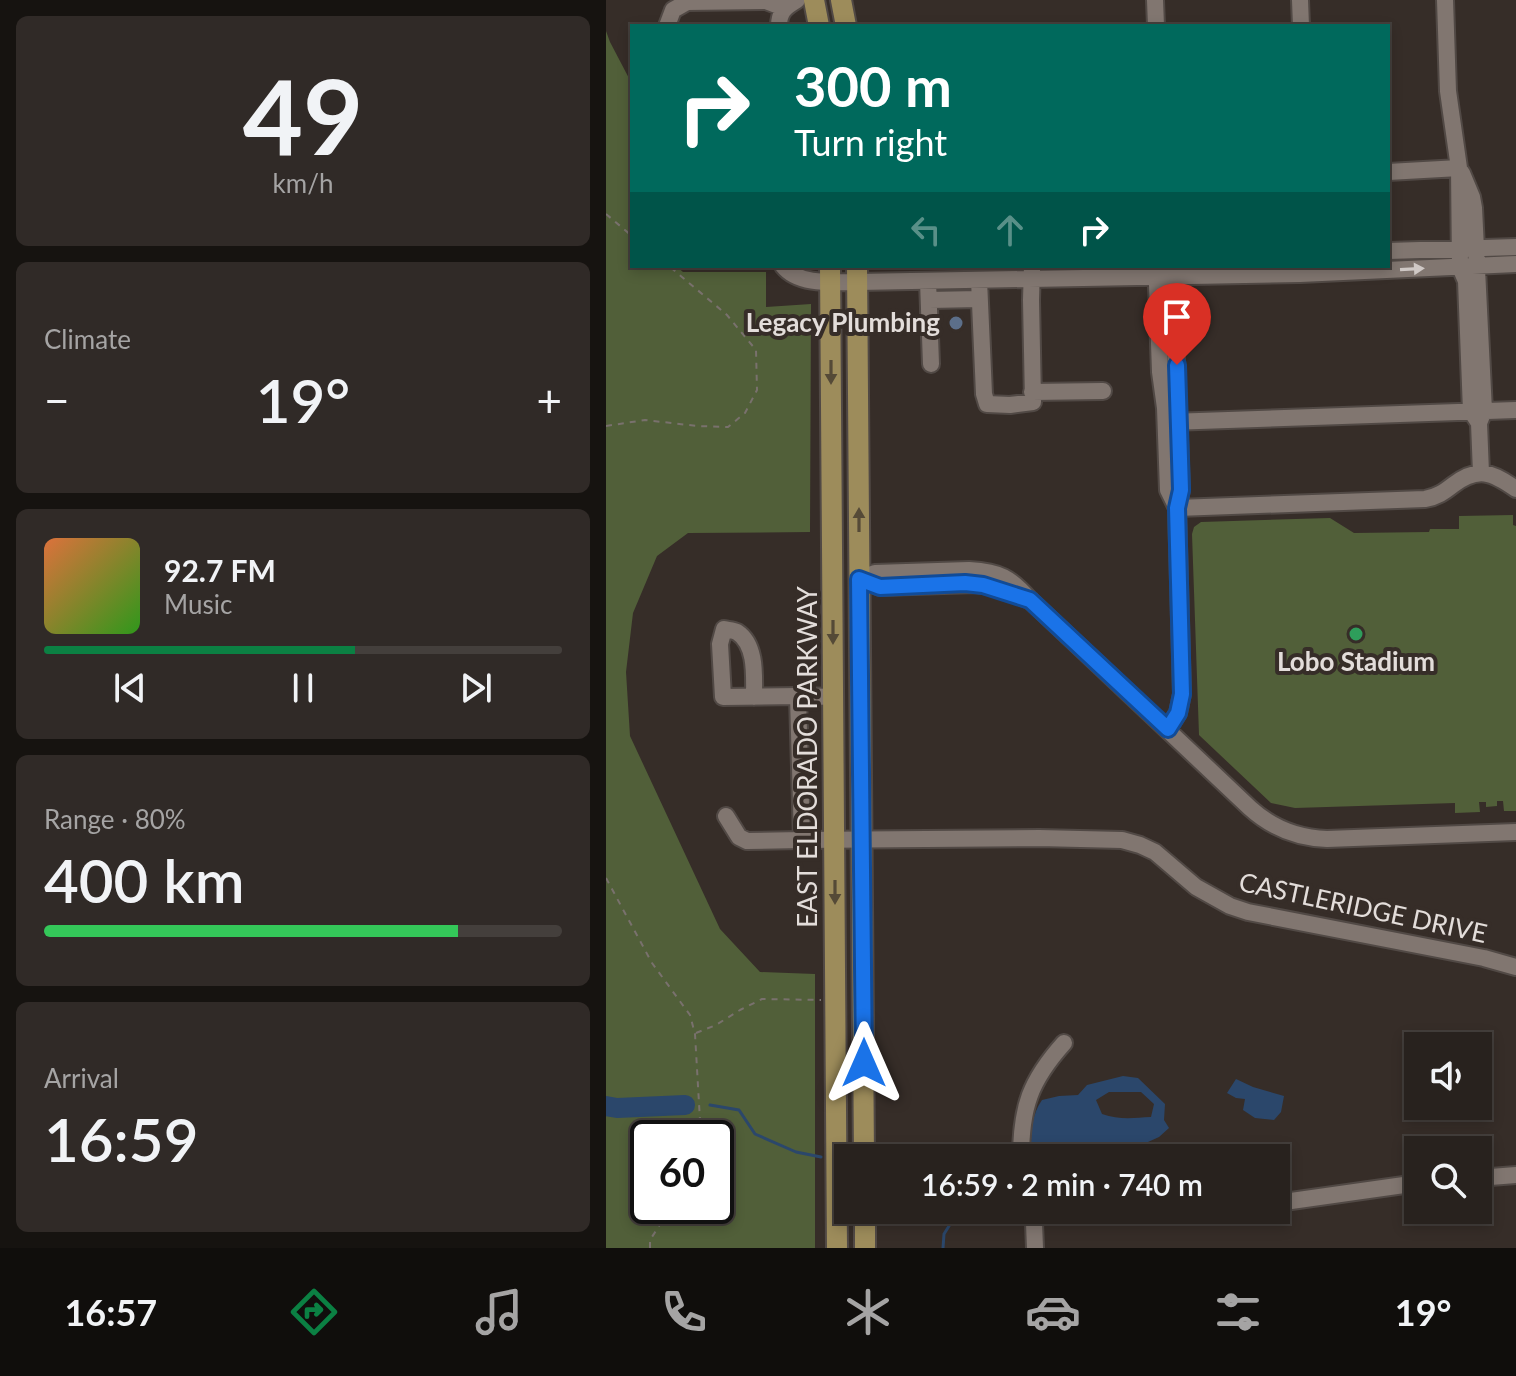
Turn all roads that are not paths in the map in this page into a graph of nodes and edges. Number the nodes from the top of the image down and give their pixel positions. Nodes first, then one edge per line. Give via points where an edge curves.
1 (814, 0) edge
2 (841, 0) edge
3 (1155, 0) edge
4 (1300, 0) edge
5 (1445, 0) edge
6 (790, 4) edge
7 (668, 24) edge
8 (779, 24) edge
9 (819, 24) edge
10 (846, 24) edge
11 (1156, 24) edge
12 (1301, 24) edge
13 (1459, 168) junction
14 (1390, 172) edge
15 (1516, 247) edge
16 (1459, 248) junction
17 (1477, 248) junction
18 (1390, 251) edge
19 (1516, 264) edge
20 (1478, 266) junction
21 (1460, 267) junction
22 (785, 268) edge
23 (1164, 271) edge
24 (1032, 272) edge
25 (830, 274) edge
26 (858, 274) edge
27 (979, 280) junction
28 (928, 281) junction
29 (979, 299) junction
30 (929, 300) junction
31 (931, 364) dead end
32 (1103, 391) dead end
33 (1032, 392) junction
34 (1516, 410) edge
35 (1478, 415) junction
36 (1172, 422) junction
37 (1481, 473) junction
38 (1516, 489) edge
39 (1177, 508) junction
40 (859, 579) junction
41 (798, 696) junction
42 (754, 697) dead end
43 (833, 697) junction
44 (1168, 729) junction
45 (726, 816) dead end
46 (1516, 832) edge
47 (802, 840) junction
48 (835, 841) junction
49 (862, 841) junction
50 (1516, 967) edge
51 (1064, 1043) dead end
52 (864, 1144) edge
53 (1021, 1144) edge
54 (1516, 1175) edge
55 (1492, 1177) edge
56 (1404, 1185) edge
57 (1290, 1201) edge
58 (865, 1224) edge
59 (1034, 1224) edge
60 (837, 1248) edge
61 (865, 1248) edge
62 (1035, 1248) edge

1 - 9 main road
2 - 10 main road
3 - 11 street
4 - 12 street
5 - 13 street via 1448,91
6 - 7 street via 687,2 673,10
6 - 8 street
13 - 14 street
13 - 16 street
13 - 17 street via 1472,197
15 - 17 street
16 - 17 street
16 - 18 street
16 - 21 street
17 - 20 street
19 - 20 street
20 - 21 street
20 - 35 street
23 -> 21 street via 1300,274
21 - 35 street via 1466,281
22 - 25 street via 806,280
23 - 24 street
23 - 36 street via 1157,285 1160,372
24 - 27 street
24 - 33 street
25 - 26 street
25 -> 43 main road, EAST ELDORADO PARKWAY
26 - 28 street
40 -> 26 main road, EAST ELDORADO PARKWAY
27 - 28 street
27 - 29 street
28 - 30 street
29 - 30 street
29 - 33 street via 987,404 1033,402
30 - 31 street
32 - 33 street
34 - 35 street
35 - 36 street
35 - 37 street
36 - 39 street via 1168,490
37 - 38 street
37 - 39 street via 1425,499
39 - 44 street via 1182,694
40 - 44 street via 875,573 983,571 1006,578
40 - 49 main road, EAST ELDORADO PARKWAY
41 - 42 street
41 - 43 street
41 - 47 street
43 - 48 main road, EAST ELDORADO PARKWAY
44 - 46 street via 1258,815 1300,836
45 - 47 street, CASTLERIDGE DRIVE via 747,841
47 - 48 street, CASTLERIDGE DRIVE
48 - 49 street, CASTLERIDGE DRIVE
48 -> 60 main road, EAST ELDORADO PARKWAY
49 - 50 street, CASTLERIDGE DRIVE via 1122,840 1155,852 1196,887 1248,912
49 - 52 main road, EAST ELDORADO PARKWAY
51 - 53 street via 1033,1087
54 - 55 street
56 - 57 street
58 - 61 main road
59 - 62 street

